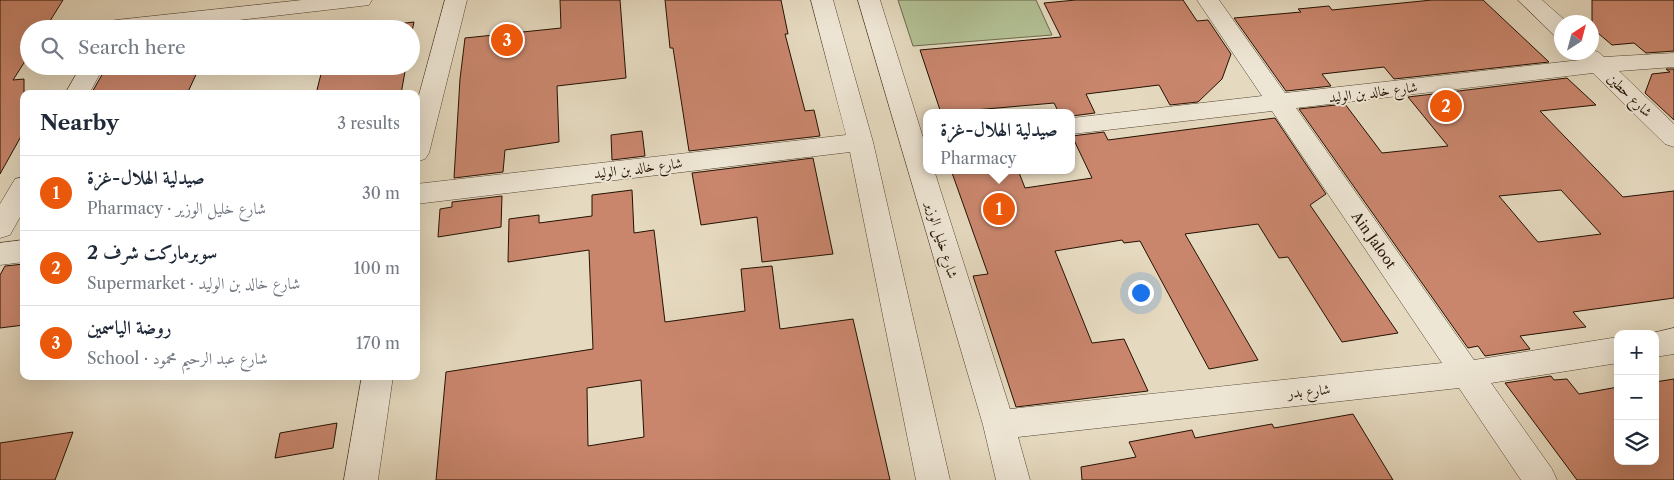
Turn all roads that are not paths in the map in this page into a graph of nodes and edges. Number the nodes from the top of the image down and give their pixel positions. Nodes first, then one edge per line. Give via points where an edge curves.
1 (361, 0) edge
2 (456, 0) edge
3 (822, 0) edge
4 (869, 0) edge
5 (1208, 0) edge
6 (1530, 0) edge
7 (173, 20) edge
8 (1554, 22) edge
9 (1599, 59) edge
10 (1586, 60) edge
11 (1594, 60) edge
12 (1674, 60) edge
13 (88, 75) edge
14 (79, 90) edge
15 (1279, 102) junction
16 (1075, 126) edge
17 (420, 138) edge
18 (1674, 138) edge
19 (860, 142) junction
20 (920, 143) edge
21 (929, 174) edge
22 (20, 193) edge
23 (420, 194) edge
24 (0, 228) edge
25 (20, 252) edge
26 (0, 254) edge
27 (1674, 341) edge
28 (1659, 343) edge
29 (1614, 351) edge
30 (1468, 374) junction
31 (377, 380) edge
32 (999, 425) junction
33 (361, 480) edge
34 (933, 480) edge
35 (1014, 480) edge
36 (1540, 480) edge

1 - 7 street
2 - 17 street
3 - 19 street
4 - 20 street, شارع خليل الوزير
5 - 15 street, Ain Jaloot
6 - 8 street
9 - 12 street, شارع خالد بن الوليد
10 - 15 street, شارع خالد بن الوليد
11 - 18 street, شارع حطين
13 - 14 street
15 - 16 street, شارع خالد بن الوليد
15 - 30 street, Ain Jaloot
19 - 23 street, شارع خالد بن الوليد
19 - 34 street
21 - 32 street, شارع خليل الوزير
22 - 24 street
25 - 26 street
27 - 28 street
29 - 30 street, شارع بدر
30 - 32 street, شارع بدر
30 - 36 street, Ain Jaloot
31 - 33 street
32 - 35 street, شارع خليل الوزير

